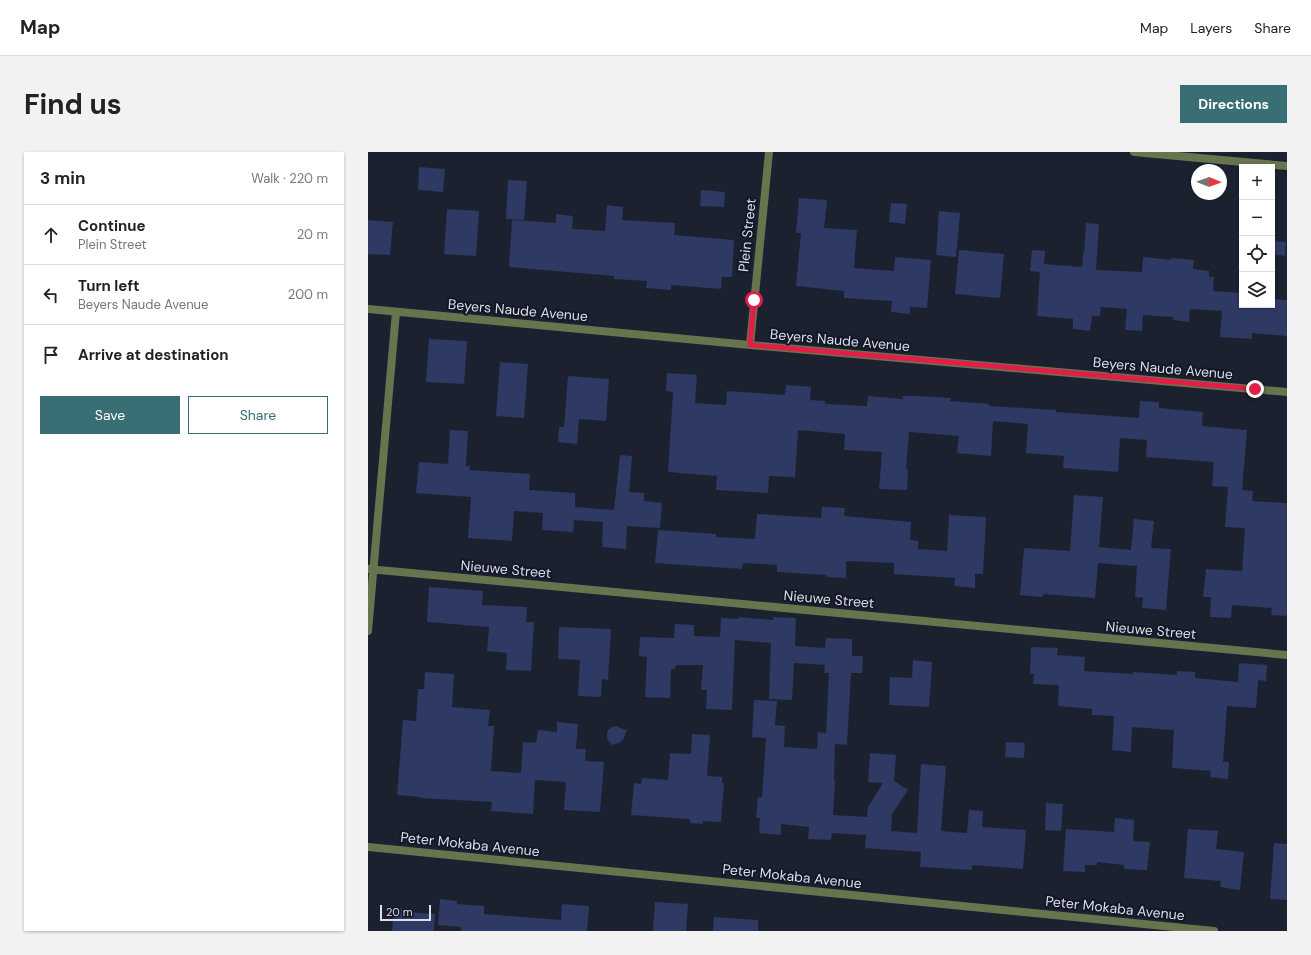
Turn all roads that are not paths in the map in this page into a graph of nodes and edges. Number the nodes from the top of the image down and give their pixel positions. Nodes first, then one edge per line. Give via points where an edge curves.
1 (769, 152) edge
2 (1134, 152) edge
3 (1287, 166) edge
4 (368, 309) edge
5 (396, 312) junction
6 (750, 345) junction
7 (1287, 392) edge
8 (370, 569) edge
9 (368, 631) edge
10 (1287, 655) edge
11 (368, 847) edge
12 (1173, 929) edge
13 (1214, 931) edge

1 - 6 street, Plein Street
2 - 3 street
4 - 5 street, Beyers Naude Avenue
5 - 6 street, Beyers Naude Avenue
5 - 8 street
6 - 7 street, Beyers Naude Avenue
8 - 9 street
8 - 10 street, Nieuwe Street
11 - 12 street, Peter Mokaba Avenue
12 - 13 street, Peter Mokaba Avenue

